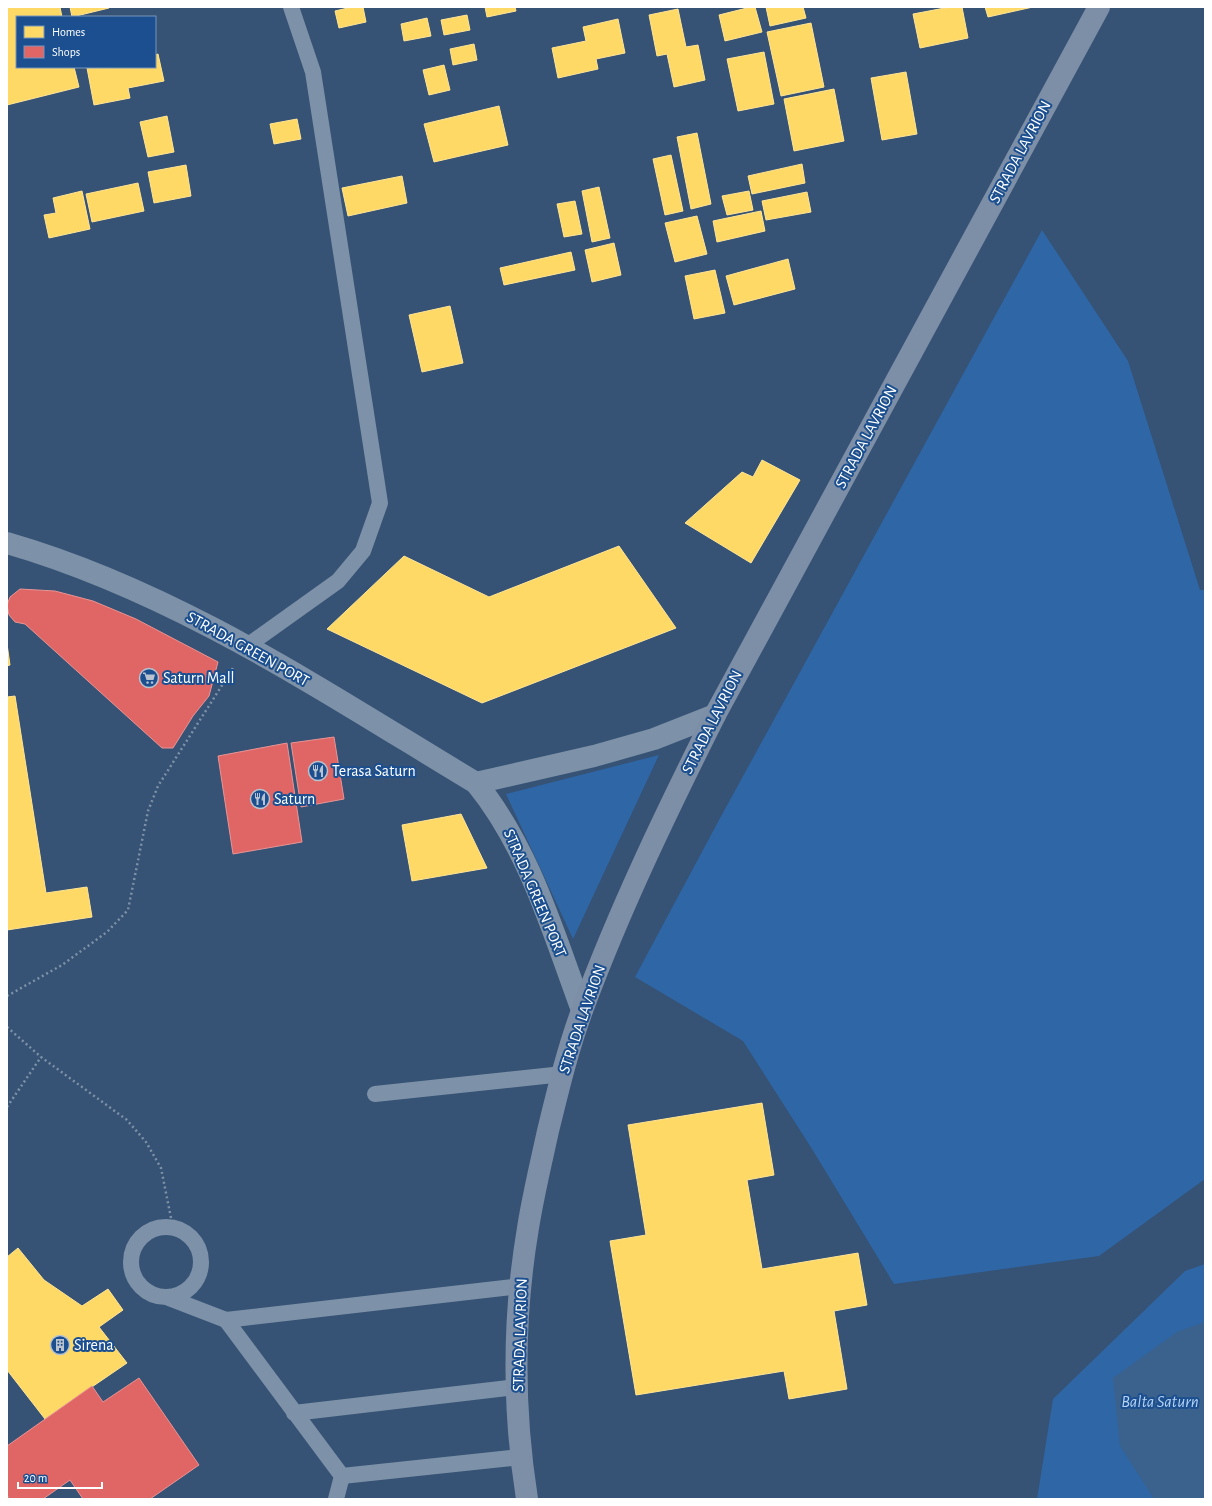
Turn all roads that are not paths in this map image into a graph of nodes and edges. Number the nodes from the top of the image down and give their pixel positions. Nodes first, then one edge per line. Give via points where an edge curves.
1 (291, 7) edge
2 (1099, 7) edge
3 (7, 543) edge
4 (247, 646) junction
5 (714, 716) junction
6 (476, 783) junction
7 (582, 1010) junction
8 (563, 1074) junction
9 (375, 1094) dead end
10 (521, 1286) junction
11 (169, 1298) junction
12 (226, 1320) junction
13 (517, 1387) junction
14 (294, 1413) junction
15 (521, 1457) junction
16 (342, 1476) junction
17 (336, 1499) edge
18 (527, 1499) edge

1 - 4 lane via 313,72 380,503 363,551 338,581
2 - 5 main road, STRADA LAVRION
3 - 4 street, STRADA GREEN PORT via 43,553 155,598
4 - 6 street, STRADA GREEN PORT
5 - 6 street via 654,740
5 - 7 main road, STRADA LAVRION via 670,805
6 - 7 street, STRADA GREEN PORT via 494,805 513,837 548,917
7 - 8 main road, STRADA LAVRION
8 - 9 lane
8 - 10 main road, STRADA LAVRION via 542,1157 528,1229
10 - 12 lane
10 - 13 main road, STRADA LAVRION
11 - 11 lane via 157,1297 146,1292 137,1283 130,1260 132,1248 139,1238 161,1227 173,1228 192,1238 201,1258 200,1270 190,1289
11 - 12 lane
12 - 14 lane
13 - 14 lane
13 - 15 main road, STRADA LAVRION
14 - 16 lane
15 - 16 lane
15 - 18 main road, STRADA LAVRION
16 - 17 lane

